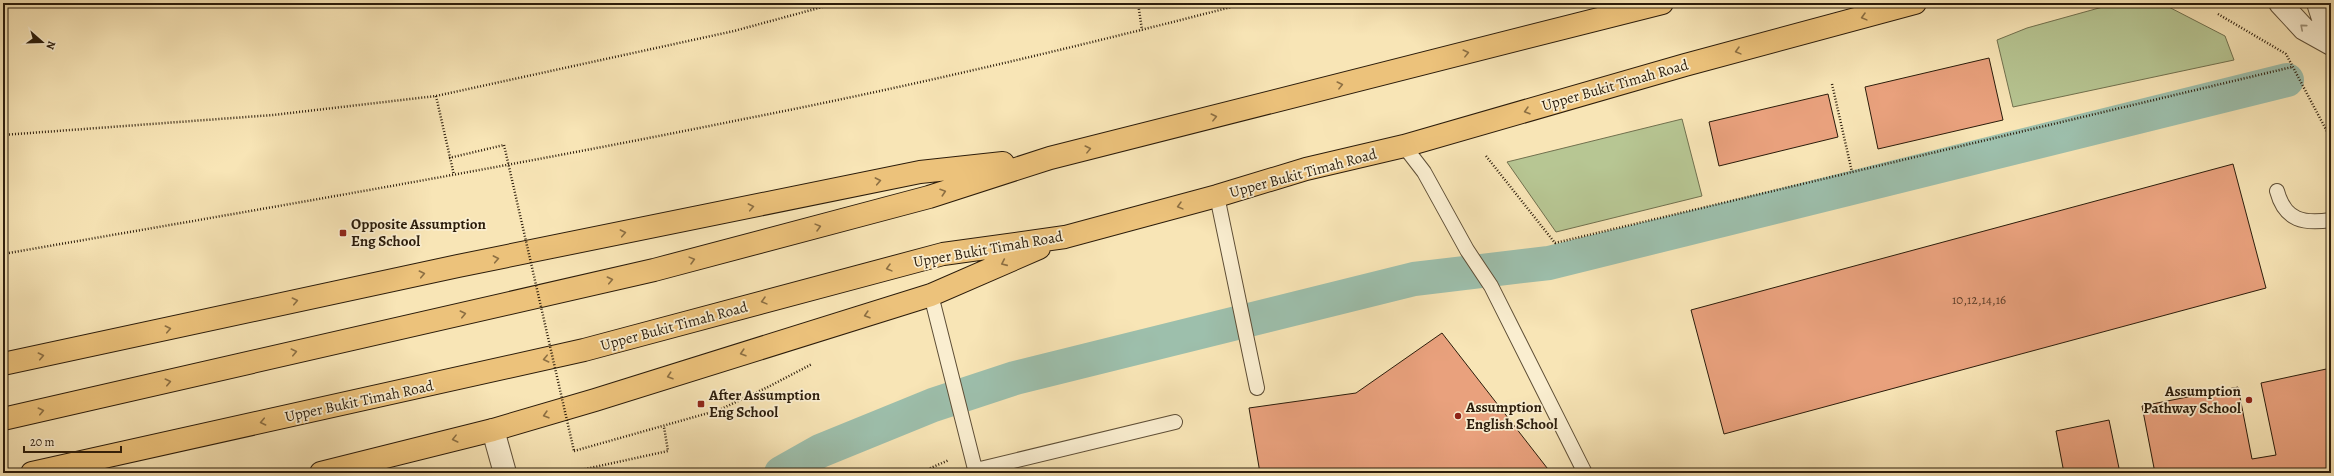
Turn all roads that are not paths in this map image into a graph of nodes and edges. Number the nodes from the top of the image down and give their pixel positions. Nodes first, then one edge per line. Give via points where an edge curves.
1 (1662, 3) edge
2 (1915, 3) edge
3 (2280, 3) edge
4 (2318, 3) edge
5 (2331, 44) edge
6 (1404, 146) junction
7 (1050, 158) junction
8 (2277, 191) dead end
9 (1217, 196) junction
10 (2331, 220) edge
11 (1065, 236) junction
12 (931, 295) junction
13 (3, 364) edge
14 (1256, 388) dead end
15 (3, 419) edge
16 (1175, 422) dead end
17 (493, 430) junction
18 (976, 472) edge
19 (32, 473) edge
20 (321, 473) edge
21 (506, 473) edge
22 (1585, 473) edge

7 -> 1 highway
2 -> 6 highway, Upper Bukit Timah Road via 1686,65
5 -> 3 street via 2304,29
4 - 5 street
6 - 9 highway, Upper Bukit Timah Road via 1306,169
6 - 22 lane via 1424,172 1467,250 1491,286
13 -> 7 highway via 458,266 920,172
15 -> 7 highway via 654,270 929,197
8 - 10 lane via 2283,208 2296,217 2313,223
9 -> 11 highway, Upper Bukit Timah Road
9 - 14 lane
11 -> 12 highway
11 -> 19 highway, Upper Bukit Timah Road via 943,254 584,350
12 -> 17 highway
12 - 18 lane
16 - 18 lane
17 -> 20 highway
17 - 21 street

